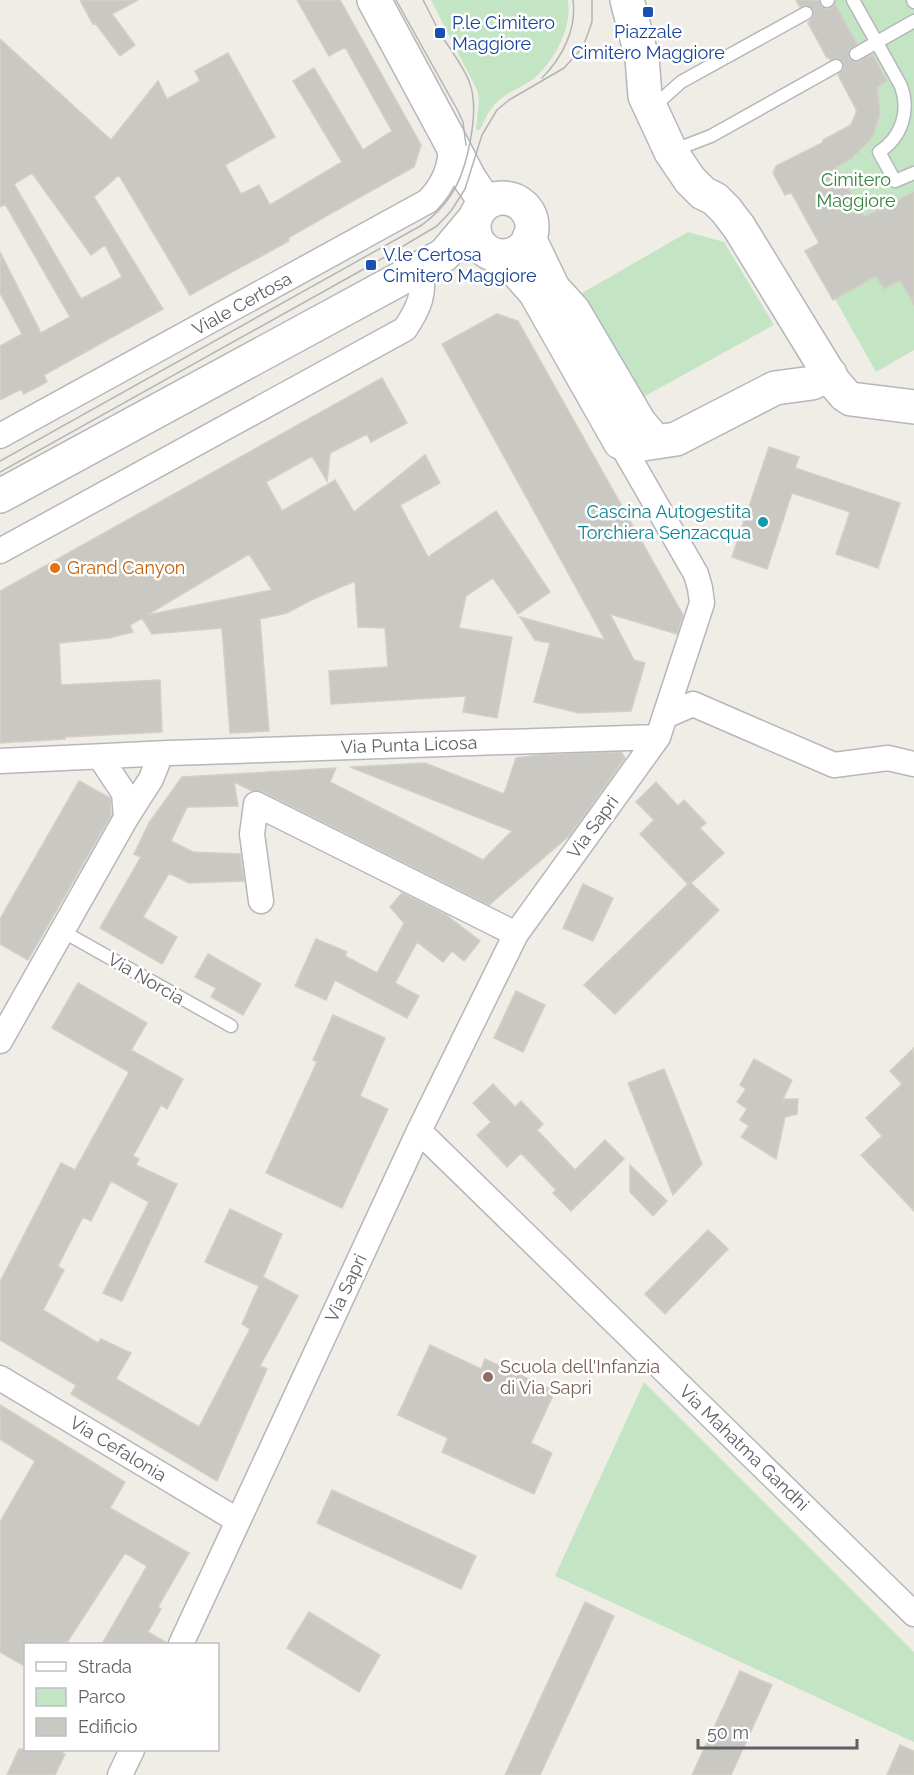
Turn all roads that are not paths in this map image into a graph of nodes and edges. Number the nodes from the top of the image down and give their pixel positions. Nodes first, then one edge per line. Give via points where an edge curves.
1 (374, 0) edge
2 (627, 0) edge
3 (853, 0) edge
4 (806, 13) dead end
5 (914, 21) edge
6 (876, 42) junction
7 (856, 54) dead end
8 (836, 66) dead end
9 (650, 109) junction
10 (451, 144) junction
11 (671, 152) junction
12 (914, 173) edge
13 (481, 210) junction
14 (507, 249) junction
15 (432, 261) junction
16 (838, 385) junction
17 (914, 407) edge
18 (0, 436) edge
19 (656, 441) junction
20 (620, 442) junction
21 (0, 496) edge
22 (0, 550) edge
23 (661, 727) junction
24 (161, 754) junction
25 (100, 756) junction
26 (0, 761) edge
27 (914, 764) edge
28 (126, 818) junction
29 (261, 901) dead end
30 (62, 931) junction
31 (516, 934) junction
32 (231, 1026) dead end
33 (0, 1041) edge
34 (419, 1131) junction
35 (0, 1378) edge
36 (237, 1520) junction
37 (914, 1614) edge
38 (181, 1643) edge
39 (131, 1751) edge
40 (120, 1775) edge

1 - 10 main road
2 - 9 main road
3 - 6 lane
4 - 9 lane via 681,82
5 - 6 lane
6 - 7 lane
6 - 12 lane via 901,86 905,106 899,132 879,152 895,181
8 - 11 lane via 711,136
9 - 11 main road
10 - 13 main road
10 - 18 street, Viale Certosa via 445,179 428,201
11 - 16 main road via 690,180 715,199 739,227
13 - 14 main road via 474,231 476,237
13 - 14 main road via 497,198 508,198 523,206 531,221
13 - 15 main road
14 - 15 main road
14 - 19 main road via 573,310 639,422
14 - 20 main road
15 - 21 main road
15 - 22 street via 417,310 405,329
16 - 17 main road via 860,401
16 - 19 main road via 775,388 676,439
19 - 20 main road
20 - 23 street via 696,574 700,588 702,603
23 - 24 street, Via Punta Licosa
23 - 27 street via 693,704 834,765 888,758
23 - 31 street, Via Sapri
24 - 25 street, Via Punta Licosa
24 - 28 street via 151,779
25 - 26 street, Via Punta Licosa
25 - 28 street via 124,793
28 - 30 street
29 - 31 street via 252,834 256,804
30 - 32 lane, Via Norcia
30 - 33 street
31 - 34 street, Via Sapri
34 - 36 street, Via Sapri
34 - 37 street, Via Mahatma Gandhi
35 - 36 street, Via Cefalonia
36 - 38 street, Via Sapri
39 - 40 street

